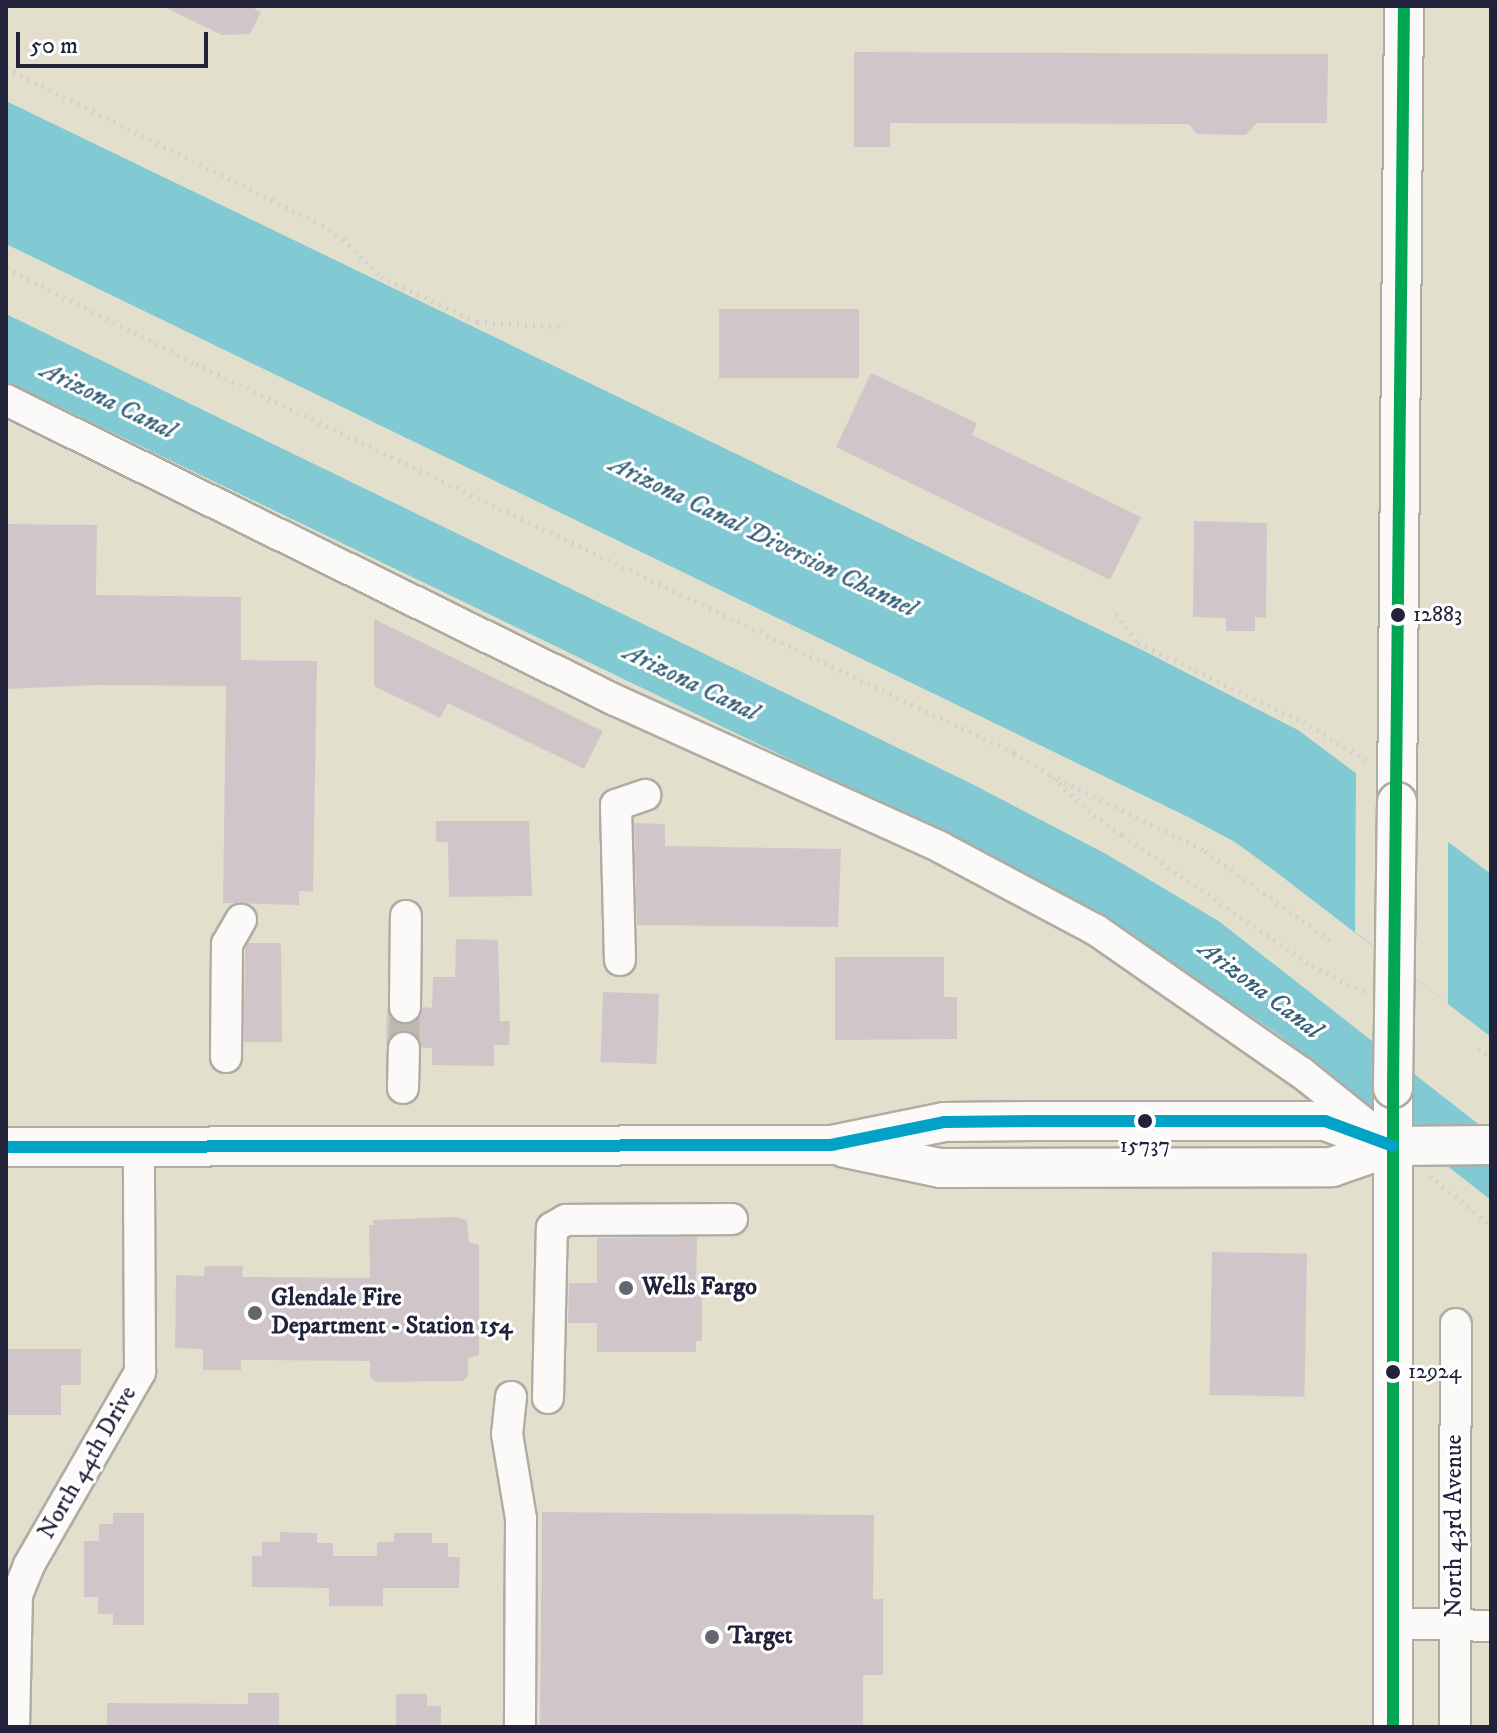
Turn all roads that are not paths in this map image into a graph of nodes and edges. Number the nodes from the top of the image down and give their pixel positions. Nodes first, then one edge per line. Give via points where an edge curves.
1 (1404, 6) edge
2 (6, 400) edge
3 (645, 795) dead end
4 (406, 916) dead end
5 (241, 920) dead end
6 (620, 960) dead end
7 (405, 1007) tunnel mouth
8 (404, 1048) tunnel mouth
9 (226, 1057) dead end
10 (403, 1088) dead end
11 (1491, 1145) edge
12 (1393, 1146) junction
13 (6, 1147) edge
14 (139, 1147) junction
15 (732, 1219) dead end
16 (1456, 1324) dead end
17 (511, 1397) dead end
18 (548, 1398) dead end
19 (1393, 1623) junction
20 (1455, 1625) junction
21 (1491, 1626) edge
22 (14, 1727) edge
23 (520, 1727) edge
24 (1393, 1727) edge
25 (1455, 1727) edge

1 - 12 main road, bridge
2 - 12 street via 615,700 940,847 1070,916 1302,1073
3 - 6 street via 616,805
4 - 7 street
5 - 9 street via 227,944
8 - 10 street
11 - 12 main road
12 - 14 main road via 1325,1121 944,1122 831,1145
12 - 19 main road
13 - 14 main road
14 - 22 street, North 44th Drive via 140,1372 17,1595
15 - 18 street via 566,1220 552,1228
16 - 20 street, North 43rd Avenue
17 - 23 street via 507,1434 521,1519
19 - 20 street
19 - 24 main road
20 - 21 street
20 - 25 street, North 43rd Avenue

